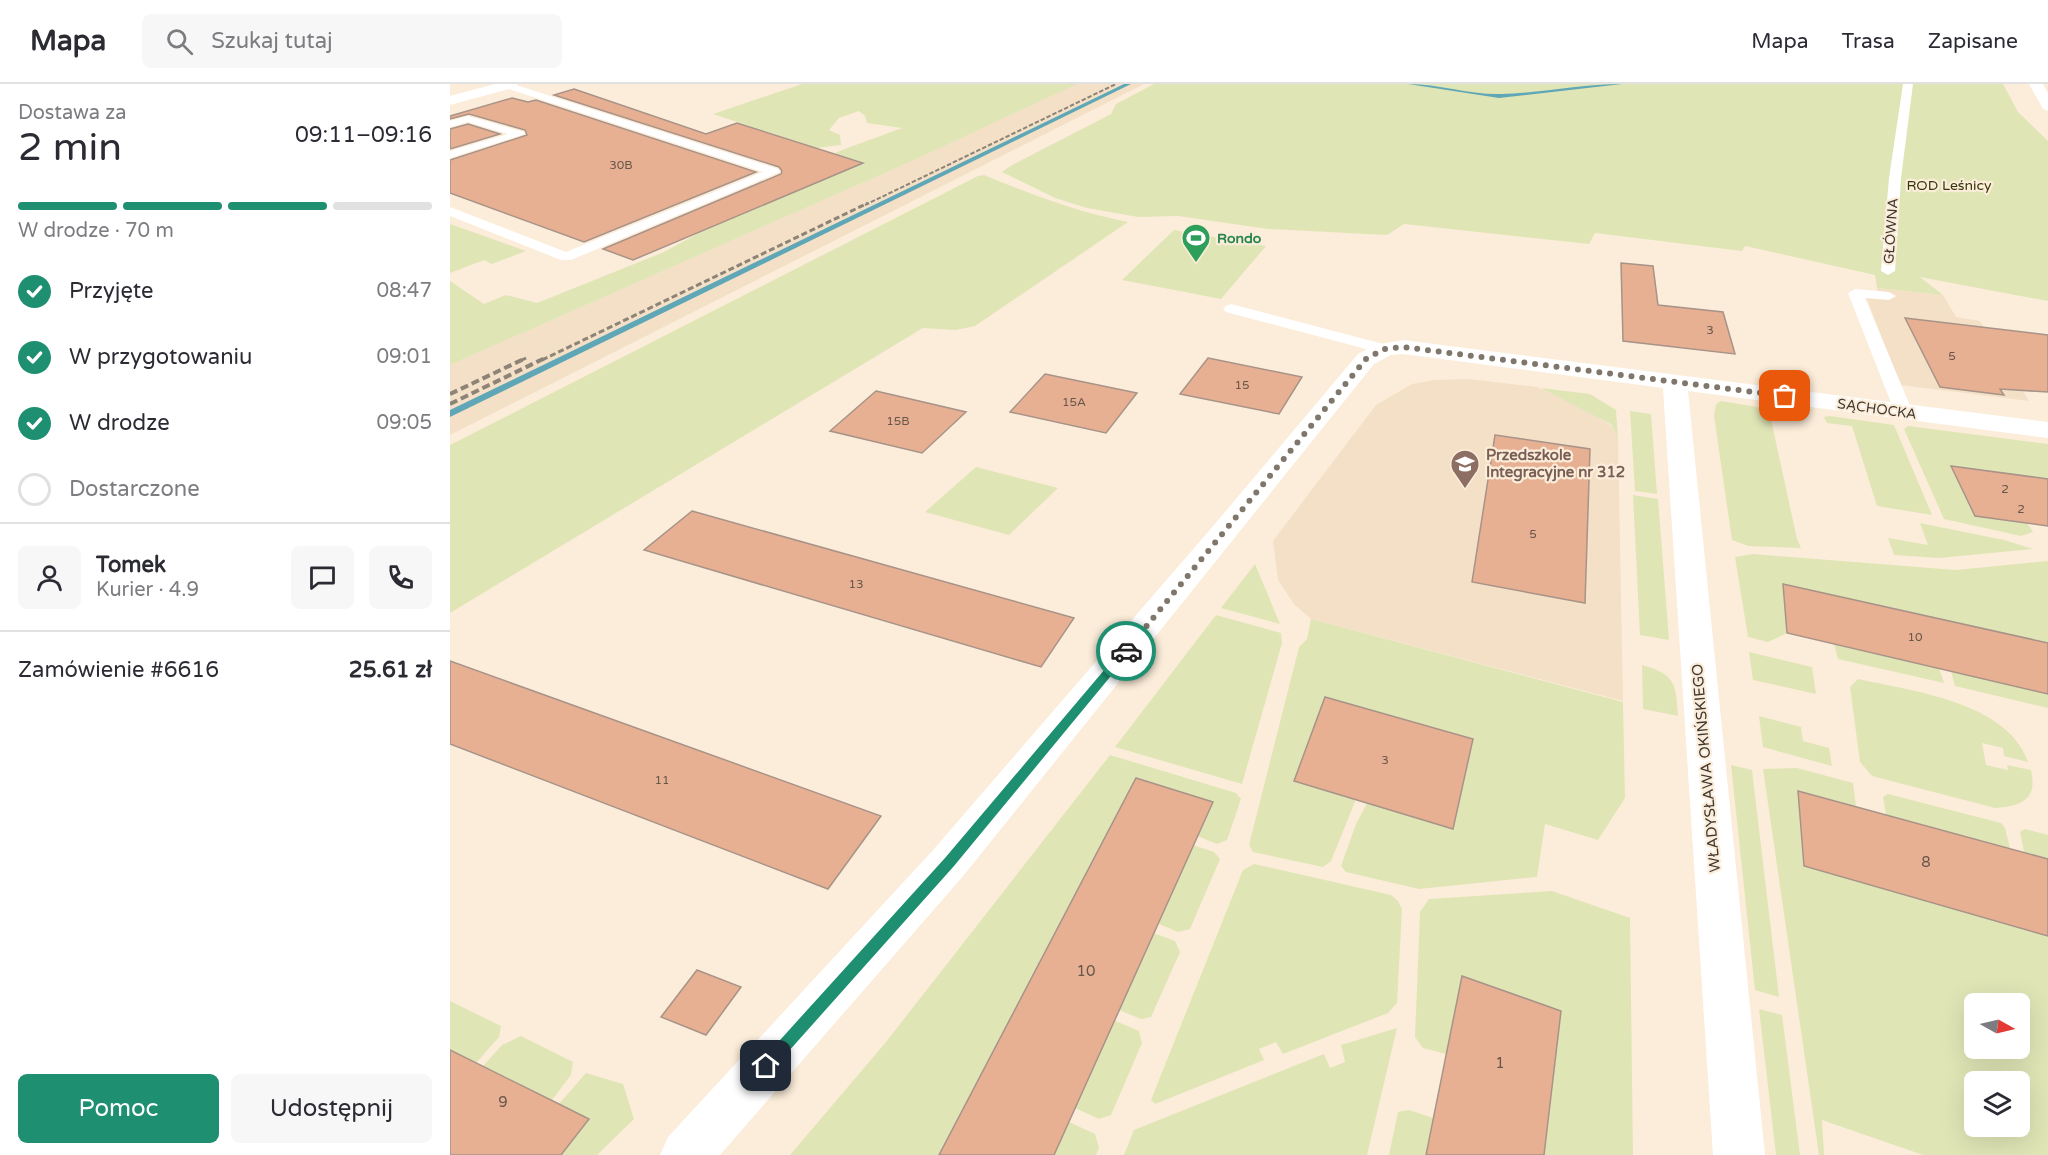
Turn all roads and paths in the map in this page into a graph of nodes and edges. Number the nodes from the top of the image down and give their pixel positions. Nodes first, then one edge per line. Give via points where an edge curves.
1 (1908, 84) edge
2 (2036, 84) edge
3 (508, 85) edge
4 (450, 102) edge
5 (2048, 106) edge
6 (450, 124) edge
7 (450, 155) edge
8 (450, 211) edge
9 (1888, 271) dead end
10 (1889, 296) dead end
11 (1231, 309) dead end
12 (1384, 349) junction
13 (1676, 382) junction
14 (1904, 413) junction
15 (2048, 430) edge
16 (686, 1155) edge
17 (1739, 1155) edge

1 - 9 lane, GŁÓWNA
2 - 5 street
3 - 4 street
3 - 8 lane via 774,172 566,258
6 - 7 lane via 468,119 520,134
10 - 14 lane via 1855,293
11 - 12 lane
12 - 13 street, SĄCHOCKA via 1403,347
12 - 16 street via 1366,359 949,862
13 - 14 street, SĄCHOCKA
13 - 17 street, WŁADYSŁAWA OKIŃSKIEGO
14 - 15 street, SĄCHOCKA

